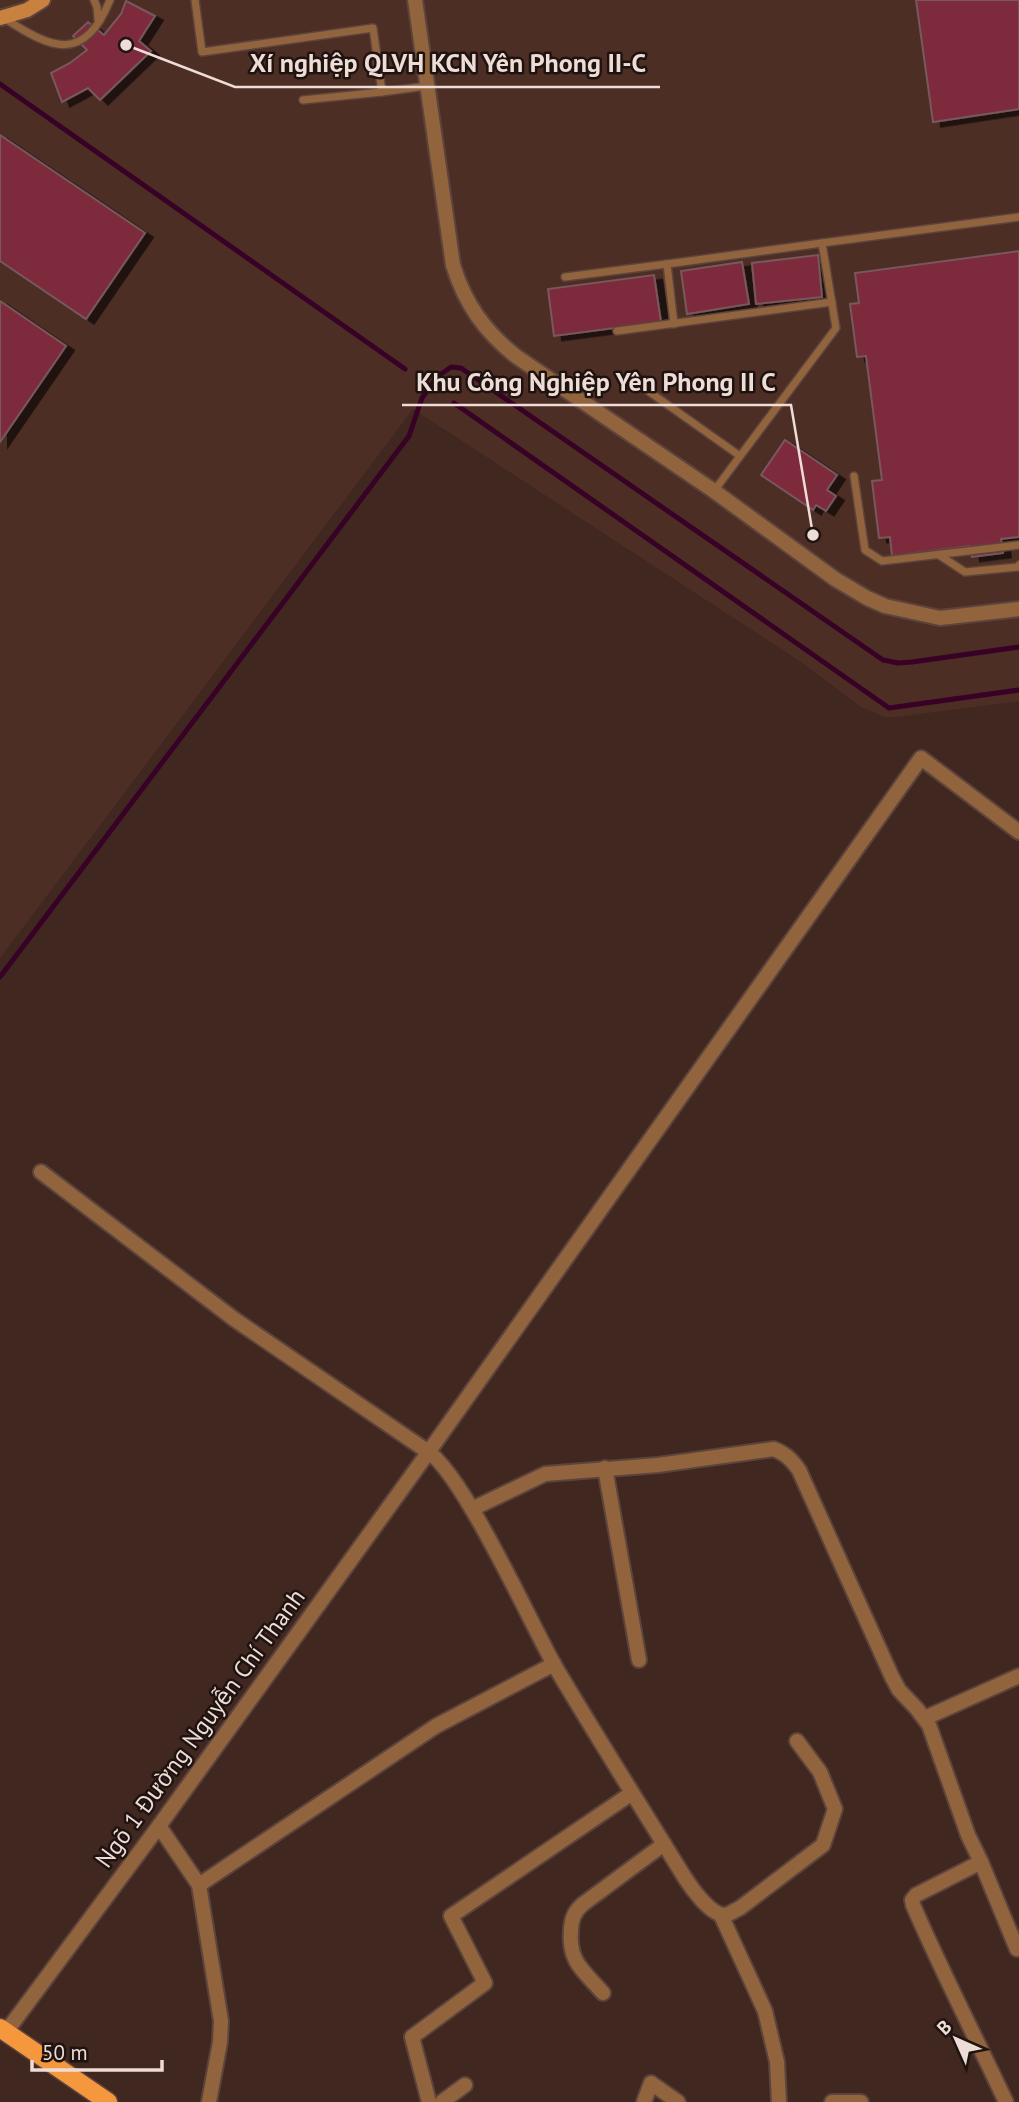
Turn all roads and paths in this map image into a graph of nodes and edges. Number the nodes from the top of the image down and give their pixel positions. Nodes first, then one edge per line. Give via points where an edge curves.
1 (43, 0) edge
2 (94, 0) edge
3 (110, 0) edge
4 (195, 0) edge
5 (415, 0) edge
6 (1, 18) edge
7 (97, 23) junction
8 (427, 86) junction
9 (382, 92) junction
10 (303, 100) dead end
11 (1019, 217) edge
12 (822, 243) junction
13 (667, 264) junction
14 (565, 277) dead end
15 (832, 302) junction
16 (674, 324) junction
17 (617, 331) dead end
18 (634, 381) dead end
19 (740, 456) junction
20 (854, 476) dead end
21 (714, 491) junction
22 (1019, 545) edge
23 (939, 555) junction
24 (1019, 565) edge
25 (1019, 608) edge
26 (1019, 832) edge
27 (40, 1172) dead end
28 (420, 1445) junction
29 (605, 1468) junction
30 (472, 1509) junction
31 (639, 1660) dead end
32 (554, 1664) junction
33 (1019, 1676) edge
34 (925, 1718) junction
35 (796, 1741) dead end
36 (632, 1793) junction
37 (159, 1826) junction
38 (664, 1844) junction
39 (981, 1862) junction
40 (199, 1885) junction
41 (721, 1915) junction
42 (1017, 1948) dead end
43 (603, 1993) dead end
44 (2, 2034) edge
45 (466, 2085) dead end
46 (108, 2102) edge
47 (209, 2102) edge
48 (429, 2102) edge
49 (442, 2102) edge
50 (644, 2102) edge
51 (678, 2102) edge
52 (779, 2102) edge
53 (832, 2102) edge
54 (860, 2102) edge
55 (1006, 2102) edge

1 - 6 street
2 - 7 lane
3 - 7 lane
4 - 9 lane via 202,52 373,28
5 - 8 street
6 - 7 lane via 35,38 63,46 78,41
8 - 9 lane
8 - 21 street via 453,265 473,312 491,336 517,357
9 - 10 lane
11 - 12 lane
12 - 13 lane
12 - 15 lane
13 - 14 lane
13 - 16 lane
15 - 16 lane
15 - 19 lane via 836,328
16 - 17 lane
18 - 19 lane
19 - 21 lane
20 - 23 lane via 864,550 882,561
21 - 25 street via 835,579 885,606 940,618
22 - 23 lane
23 - 24 lane via 965,572
26 - 28 street, Ngõ 1 Đường Nguyễn Chí Thanh via 921,758
27 - 28 street via 234,1319
28 - 30 street via 448,1471
28 - 37 street, Ngõ 1 Đường Nguyễn Chí Thanh
29 - 30 street via 545,1474
29 - 31 street
29 - 34 street via 774,1449 785,1453 799,1470 891,1677
30 - 32 street
32 - 36 street
32 - 40 street via 436,1726
33 - 34 street
34 - 39 street
35 - 41 street via 820,1772 835,1809 823,1845 740,1908
36 - 38 street
36 - 48 street via 451,1916 485,1983 412,2037
37 - 40 street
37 - 44 street, Ngõ 1 Đường Nguyễn Chí Thanh
38 - 41 street via 695,1893
38 - 43 street via 573,1914 571,1954
39 - 42 street
39 - 55 street via 912,1900
40 - 47 street via 221,2021
41 - 52 street via 765,2011 777,2062
44 - 46 main road
45 - 49 street
50 - 51 street via 651,2083
53 - 54 street

